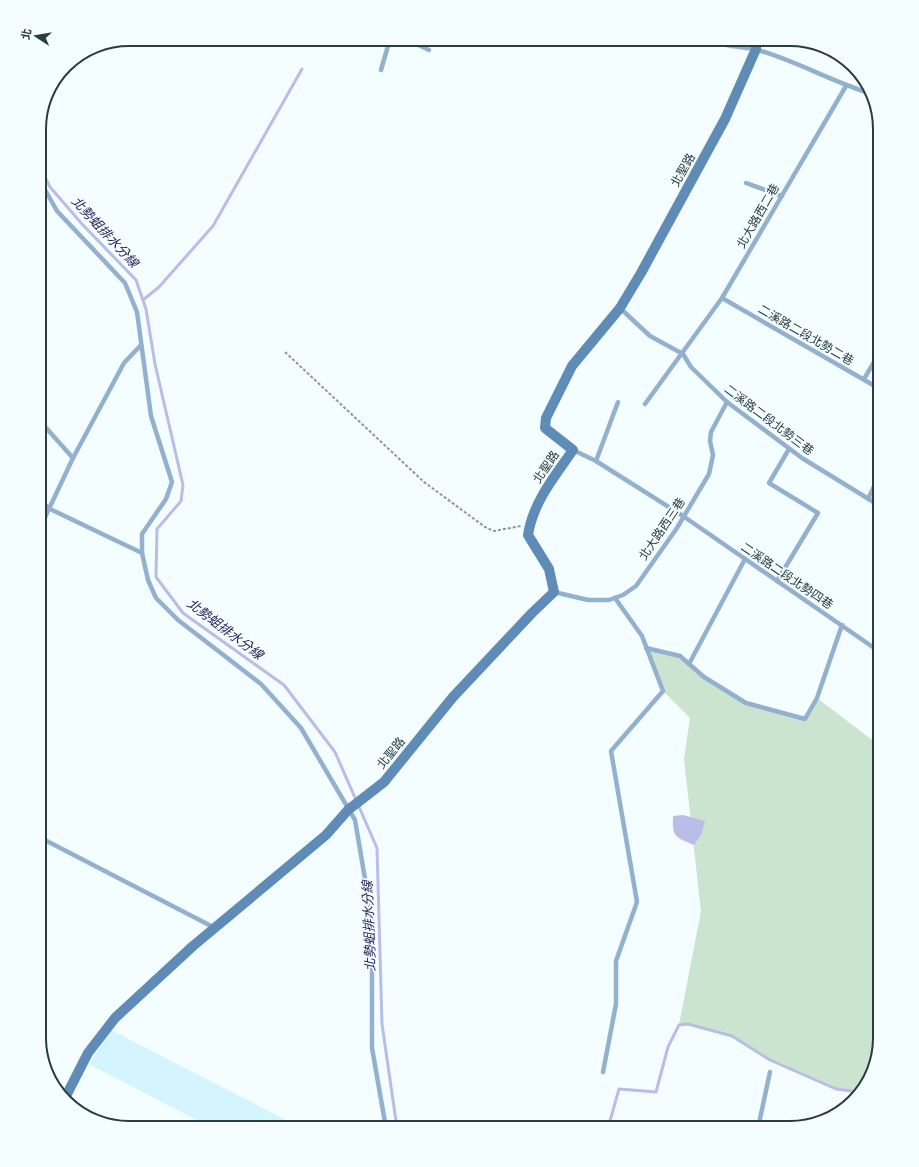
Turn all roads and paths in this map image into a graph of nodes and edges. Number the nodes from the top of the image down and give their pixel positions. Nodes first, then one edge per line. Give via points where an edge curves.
1 (388, 46) edge
2 (421, 46) edge
3 (755, 46) edge
4 (760, 46) edge
5 (429, 50) dead end
6 (381, 70) dead end
7 (846, 86) junction
8 (864, 91) edge
9 (746, 183) dead end
10 (46, 191) edge
11 (782, 196) junction
12 (722, 298) junction
13 (620, 308) junction
14 (141, 345) junction
15 (285, 352) dead end
16 (683, 354) junction
17 (873, 364) edge
18 (864, 379) junction
19 (873, 385) edge
20 (618, 402) dead end
21 (727, 402) junction
22 (645, 404) dead end
23 (46, 428) edge
24 (789, 449) junction
25 (573, 450) junction
26 (73, 458) junction
27 (596, 461) junction
28 (873, 489) edge
29 (868, 499) junction
30 (873, 502) edge
31 (46, 506) edge
32 (50, 509) junction
33 (683, 516) junction
34 (46, 517) edge
35 (530, 523) junction
36 (142, 553) junction
37 (745, 559) junction
38 (777, 581) junction
39 (554, 592) junction
40 (615, 598) junction
41 (842, 625) junction
42 (873, 647) edge
43 (646, 648) junction
44 (689, 664) junction
45 (354, 805) junction
46 (46, 841) edge
47 (215, 928) junction
48 (603, 1072) dead end
49 (770, 1072) dead end
50 (67, 1093) edge
51 (385, 1121) edge
52 (760, 1121) edge

1 - 6 lane
2 - 5 lane
3 - 13 street, 北聖路 via 725,119
4 - 7 lane
7 - 8 lane
7 - 11 lane, 北大路西二巷
9 - 11 lane
10 - 14 lane via 57,211 125,283 137,312
11 - 12 lane, 北大路西二巷
12 - 16 lane, 北大路西二巷
12 - 18 lane, 二溪路二段北勢二巷
13 - 16 lane, 二溪路二段北勢三巷 via 650,336
13 - 25 street, 北聖路 via 572,366 546,418 545,428
14 - 26 lane via 124,363
14 - 36 lane via 152,416 172,482 166,499 142,534
15 - 35 path via 424,482 485,527 494,531
16 - 21 lane, 二溪路二段北勢三巷 via 691,367
16 - 22 lane, 北大路西二巷
17 - 18 lane
18 - 19 lane, 二溪路二段北勢二巷
20 - 27 lane
21 - 24 lane, 二溪路二段北勢三巷
21 - 33 lane, 北大路西三巷 via 711,432 712,455 709,474
23 - 26 lane
24 - 29 lane, 二溪路二段北勢三巷
24 - 38 lane via 769,483 818,512
25 - 27 lane, 二溪路二段北勢四巷
25 - 35 street, 北聖路 via 546,487
26 - 32 lane
27 - 33 lane, 二溪路二段北勢四巷
28 - 29 lane
29 - 30 lane, 二溪路二段北勢三巷
31 - 32 lane
32 - 34 lane
32 - 36 lane
33 - 37 lane, 二溪路二段北勢四巷
33 - 40 lane, 北大路西三巷 via 636,586
35 - 39 street via 528,535 549,569
36 - 45 lane via 148,580 156,598 178,620 261,684 301,728
37 - 38 lane, 二溪路二段北勢四巷
37 - 44 lane
38 - 41 lane, 二溪路二段北勢四巷
39 - 40 lane, 北大路西三巷 via 588,600
39 - 45 street, 北聖路 via 453,697 384,782
40 - 43 lane via 642,636
41 - 42 lane, 二溪路二段北勢四巷
41 - 44 lane via 817,698 805,719 746,702 704,677
43 - 44 lane via 680,656
43 - 48 lane via 663,690 611,751 637,902 616,962 616,1004
45 - 47 street, 北聖路 via 326,836
45 - 51 lane via 354,820 372,920 372,1048
46 - 47 lane
47 - 50 street, 北聖路 via 115,1018 88,1053
49 - 52 lane

